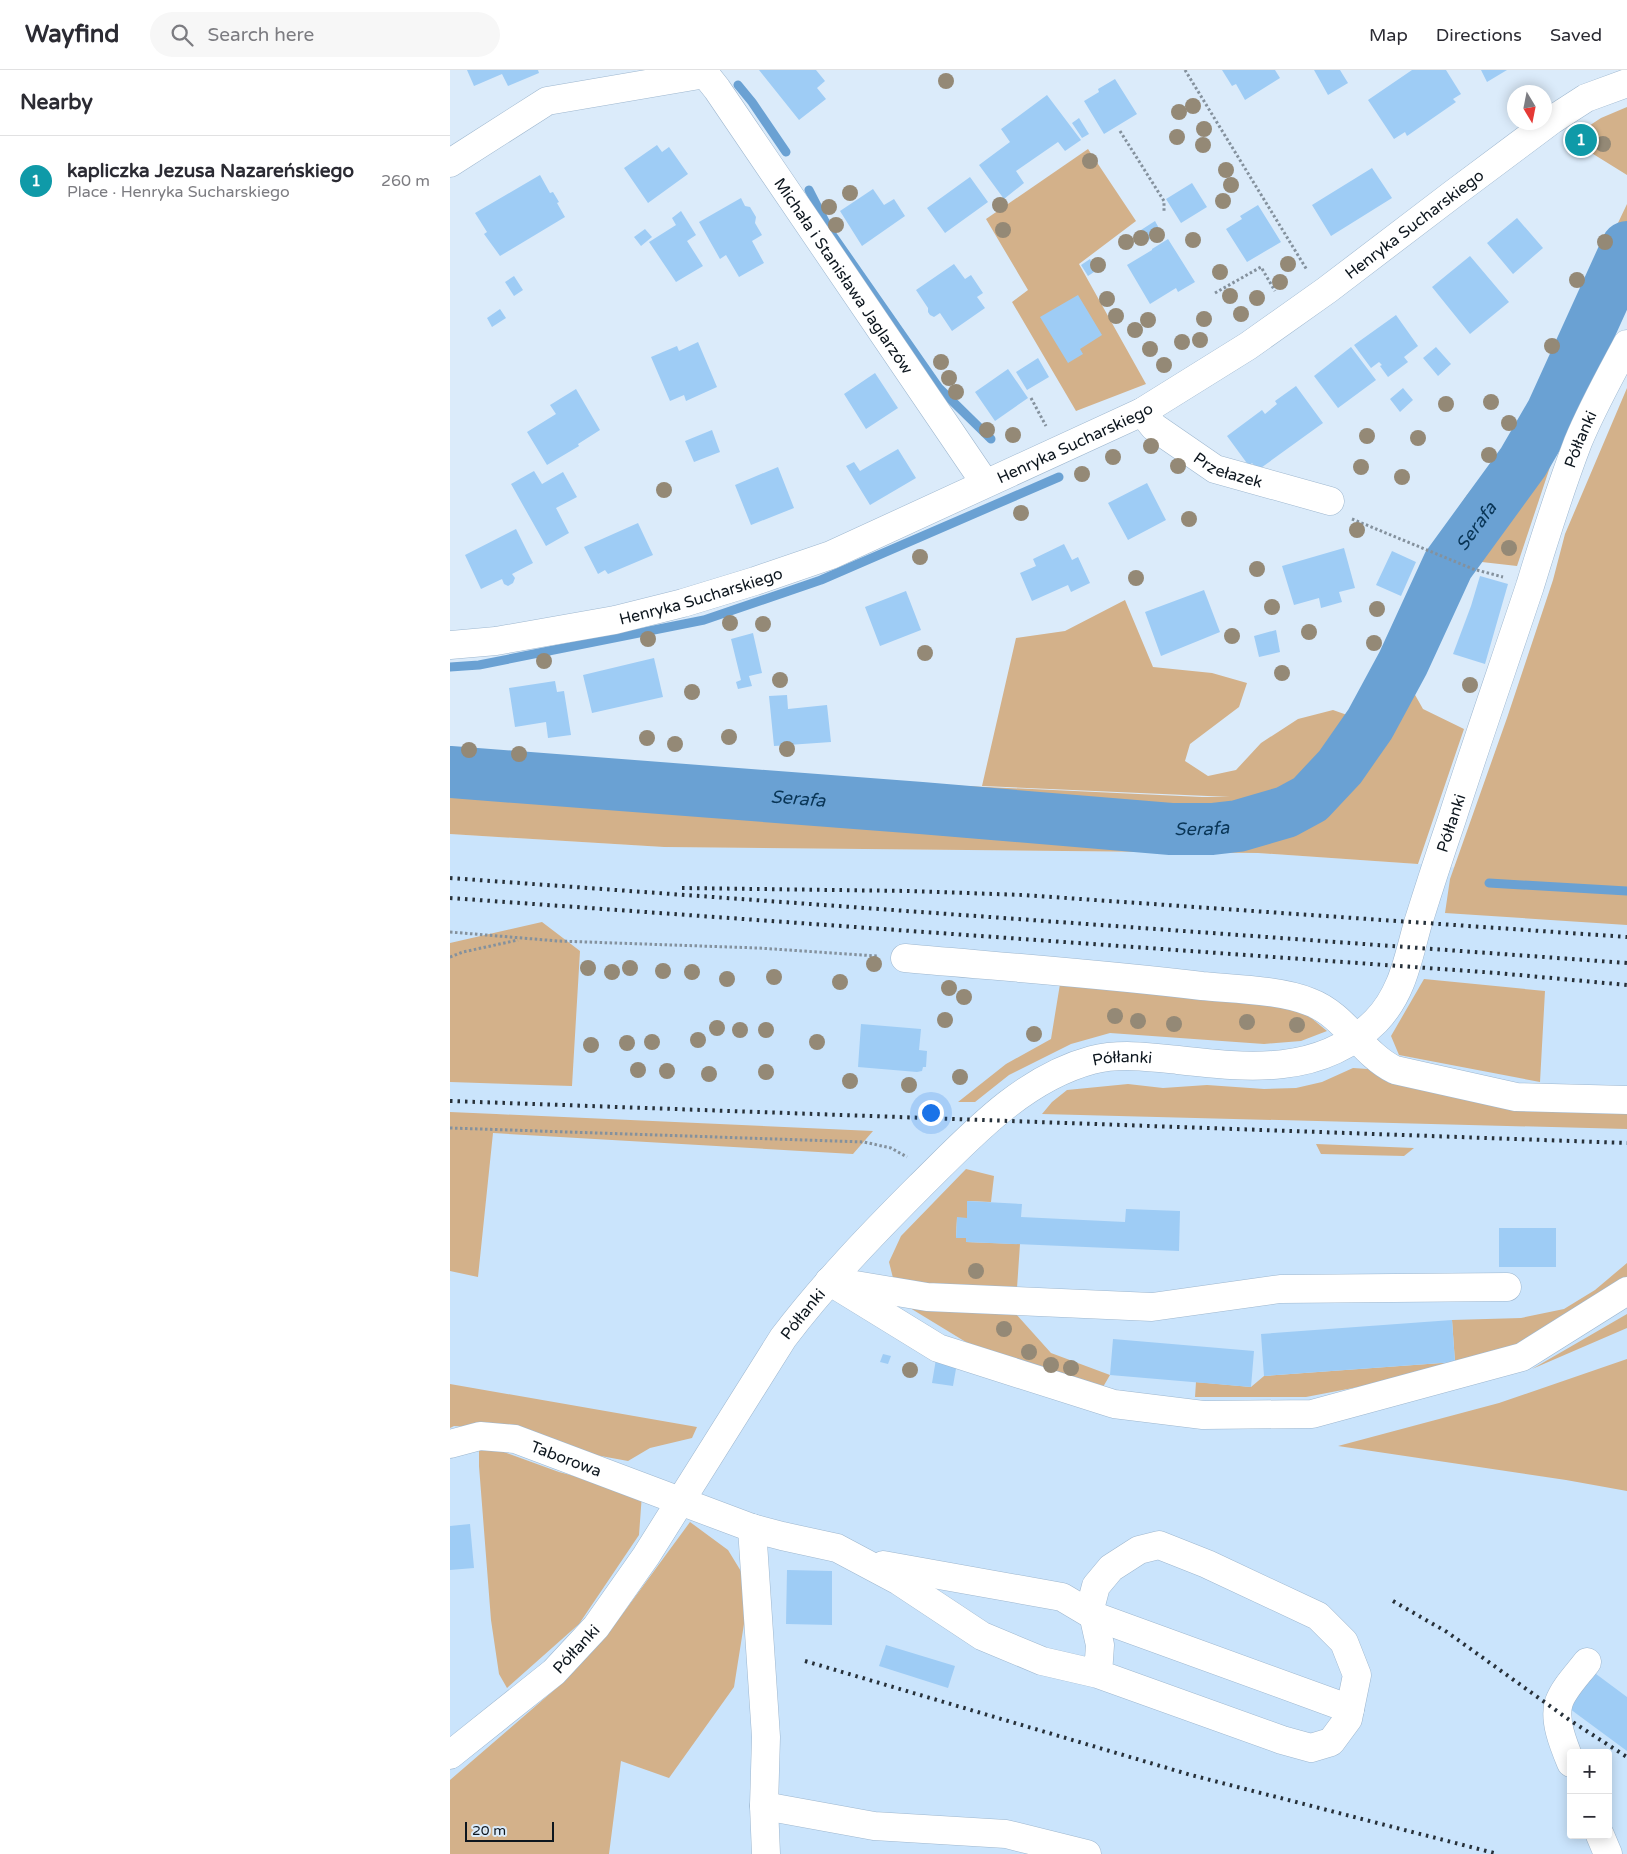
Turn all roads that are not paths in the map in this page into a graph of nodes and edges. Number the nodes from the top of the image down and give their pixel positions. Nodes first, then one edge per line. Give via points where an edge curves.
1 (703, 72) edge
2 (1627, 83) edge
3 (450, 163) edge
4 (1627, 344) edge
5 (1142, 412) junction
6 (985, 483) junction
7 (1330, 502) road end
8 (450, 645) edge
9 (905, 958) road end
10 (1355, 1038) junction
11 (1627, 1100) edge
12 (830, 1281) junction
13 (1507, 1287) dead end
14 (1627, 1291) edge
15 (450, 1444) edge
16 (681, 1502) junction
17 (752, 1528) junction
18 (862, 1561) junction
19 (1094, 1616) junction
20 (1587, 1662) dead end
21 (1098, 1674) junction
22 (1350, 1709) junction
23 (1567, 1754) edge
24 (450, 1755) edge
25 (764, 1806) junction
26 (1602, 1839) edge
27 (766, 1854) edge
28 (1086, 1854) edge
29 (1608, 1854) edge

1 - 3 street via 548,101
1 - 6 street, Michała i Stanisława Jaglarzów
2 - 5 street, Henryka Sucharskiego via 1586,98 1552,120 1327,290 1248,346
4 - 10 street, Półłanki via 1579,439 1549,522 1426,898 1403,979 1380,1018
5 - 6 street, Henryka Sucharskiego
5 - 7 street, Przełazek via 1154,427 1215,469
6 - 8 street, Henryka Sucharskiego via 831,555 683,603 615,620 496,641
9 - 10 street via 1142,978 1285,995 1320,1006
10 - 11 street via 1384,1065 1395,1070 1498,1094
10 - 12 street, Półłanki via 1324,1055 1273,1066 1227,1066 1131,1056 1097,1059 1049,1078 1003,1108 934,1172
12 - 13 street via 927,1297 1152,1307 1280,1289
12 - 14 street via 938,1348 1114,1404 1203,1415 1312,1414 1522,1357
12 - 16 street, Półłanki via 783,1338
15 - 16 street, Taborowa via 480,1436 515,1439
16 - 17 street, Taborowa
16 - 24 street, Półłanki via 613,1605 575,1651 554,1672
17 - 18 street, Taborowa via 837,1548
17 - 25 street via 766,1737
18 - 19 street via 1062,1597
18 - 21 street, Taborowa via 899,1581 982,1636 1042,1661
19 - 21 street, Taborowa via 1100,1646
19 - 22 street
19 - 22 street, Taborowa via 1091,1605 1096,1586 1111,1568 1139,1550 1159,1545 1318,1616 1344,1642 1357,1676
20 - 23 street via 1559,1702 1558,1720
21 - 22 street, Taborowa via 1311,1748 1331,1742 1348,1718
25 - 27 street
25 - 28 street via 874,1826 1006,1834
26 - 29 street

